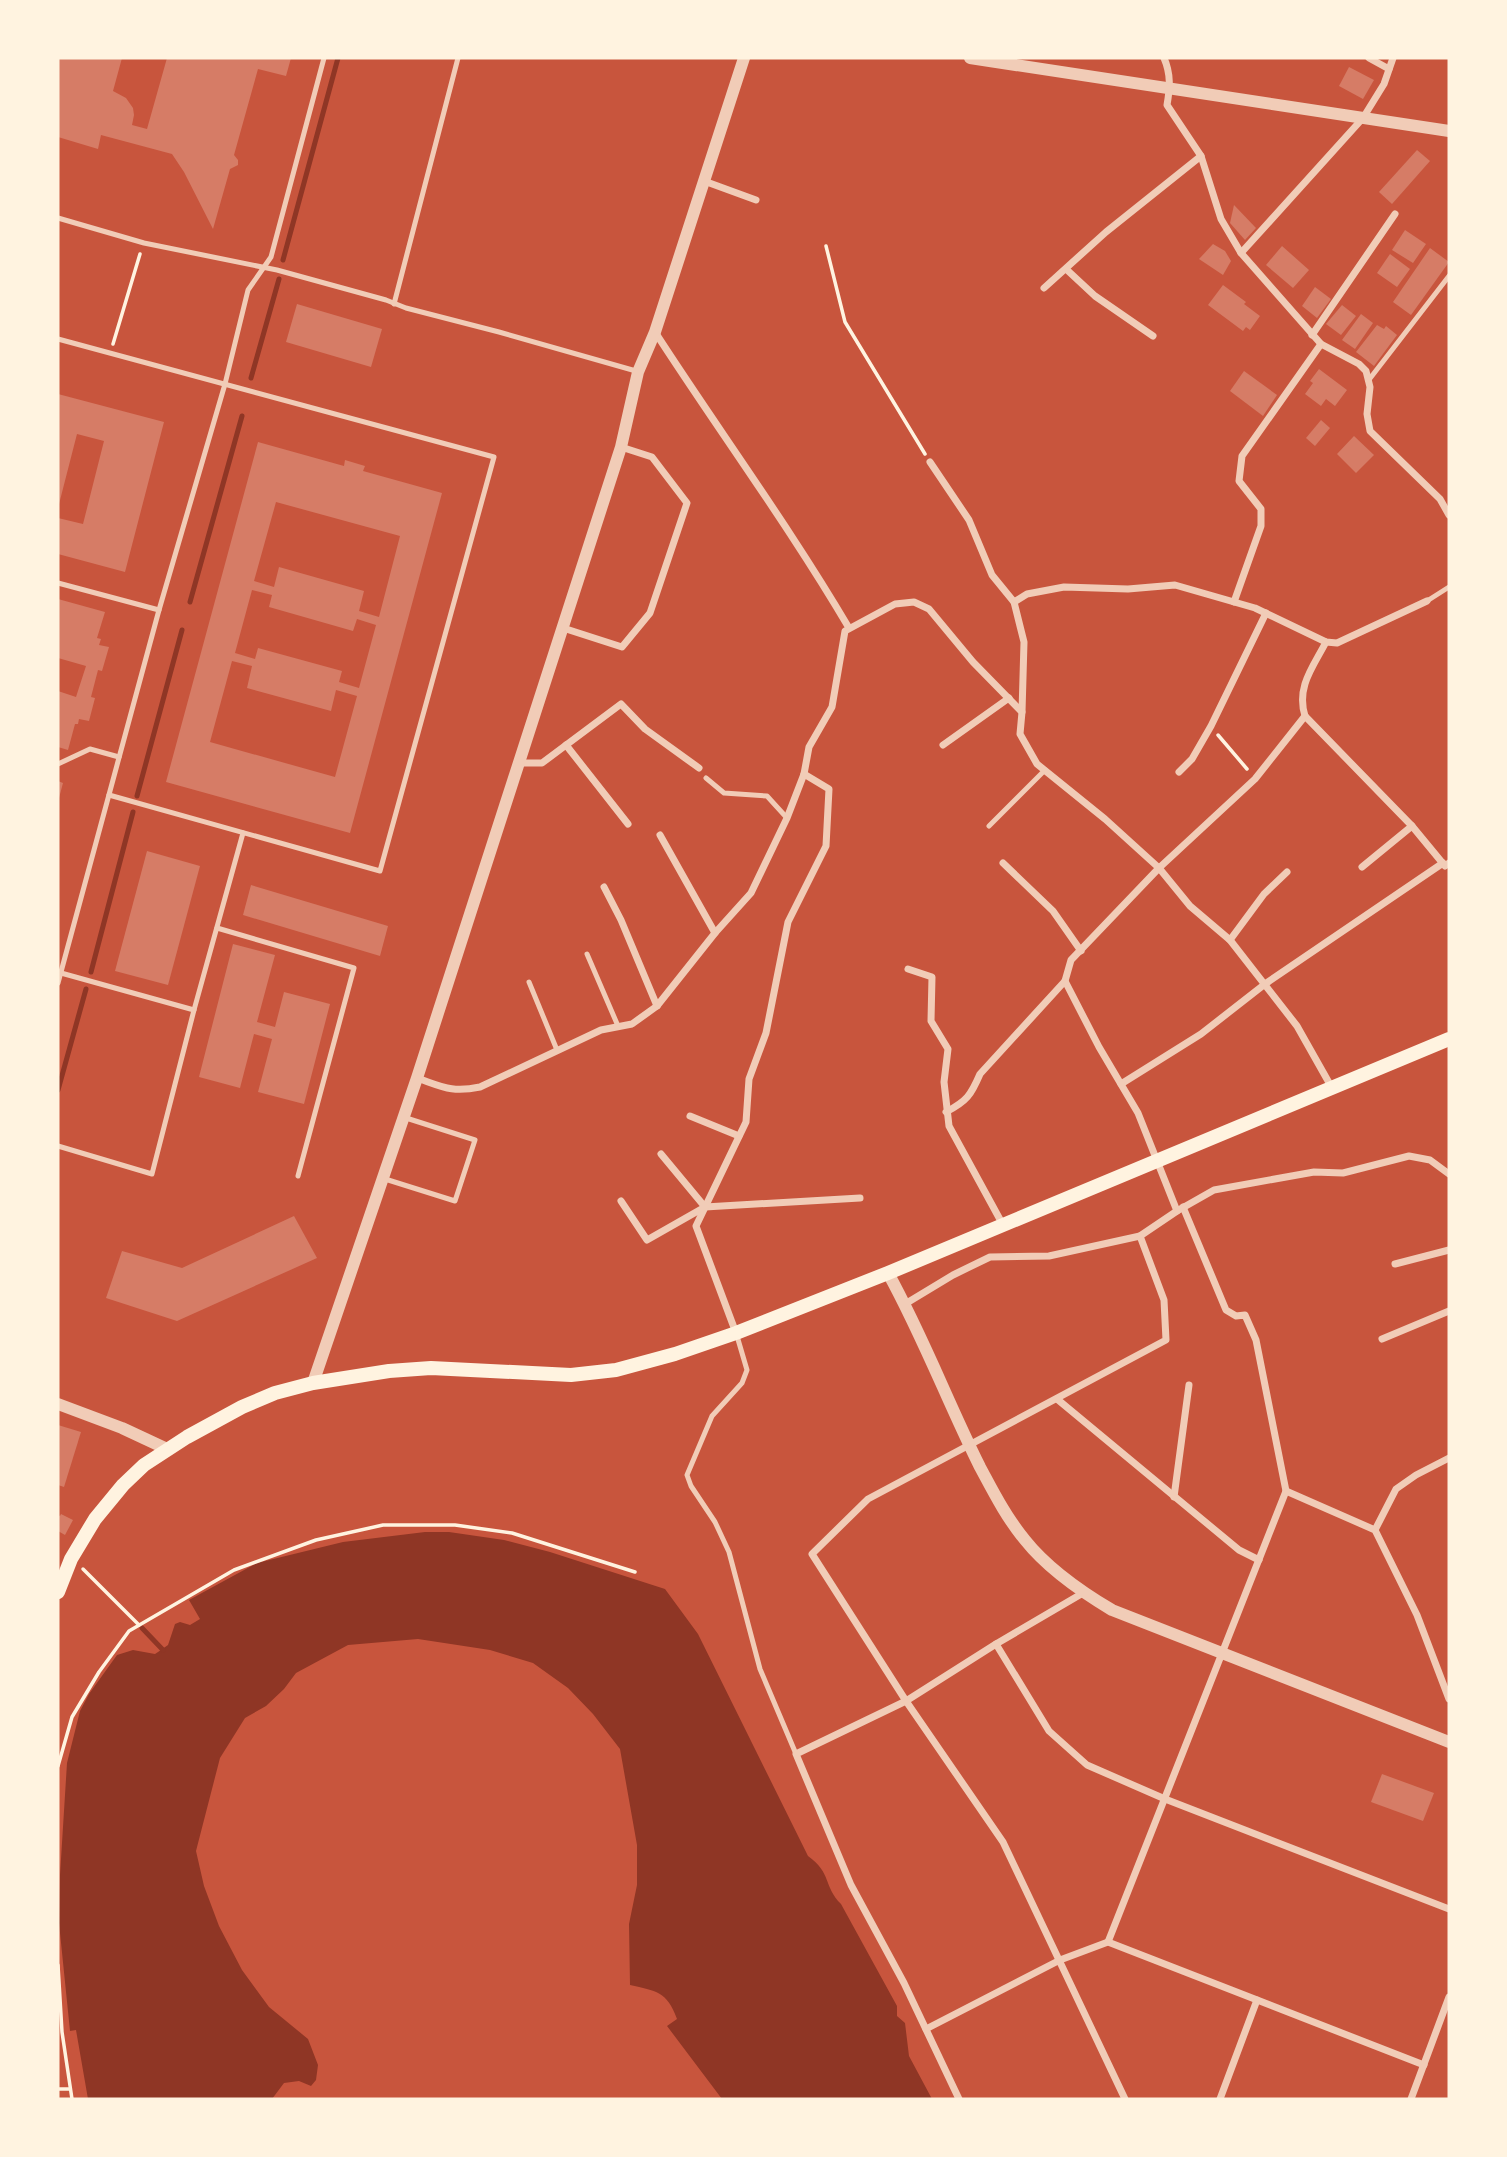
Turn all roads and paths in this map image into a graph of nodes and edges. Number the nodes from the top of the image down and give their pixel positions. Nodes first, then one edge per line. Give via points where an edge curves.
1 (324, 58) edge
2 (458, 58) edge
3 (744, 58) edge
4 (970, 58) edge
5 (1164, 58) edge
6 (1369, 58) edge
7 (1393, 58) edge
8 (1389, 69) junction
9 (1170, 88) junction
10 (1363, 118) junction
11 (1449, 131) edge
12 (1201, 156) junction
13 (704, 181) junction
14 (756, 200) dead end
15 (1395, 214) dead end
16 (58, 218) edge
17 (144, 243) junction
18 (826, 246) dead end
19 (1241, 253) junction
20 (264, 267) junction
21 (1066, 269) junction
22 (1449, 276) edge
23 (1044, 288) dead end
24 (394, 303) junction
25 (655, 332) junction
26 (1312, 335) junction
27 (1153, 336) dead end
28 (58, 338) edge
29 (1321, 344) junction
30 (111, 353) junction
31 (638, 372) junction
32 (1368, 381) junction
33 (225, 384) junction
34 (621, 447) junction
35 (930, 462) joint
36 (1449, 515) edge
37 (58, 583) edge
38 (1449, 587) edge
39 (1427, 601) joint
40 (1014, 602) junction
41 (1234, 602) junction
42 (159, 610) junction
43 (1266, 613) junction
44 (562, 628) junction
45 (849, 628) junction
46 (1326, 642) junction
47 (1009, 698) junction
48 (1023, 712) junction
49 (1305, 716) junction
50 (1211, 726) junction
51 (566, 745) junction
52 (943, 745) dead end
53 (119, 757) junction
54 (519, 763) junction
55 (58, 764) edge
56 (699, 768) dead end
57 (1045, 770) junction
58 (1179, 772) dead end
59 (804, 774) junction
60 (706, 778) dead end
61 (1255, 779) junction
62 (109, 795) junction
63 (787, 818) junction
64 (628, 824) dead end
65 (989, 826) dead end
66 (1412, 826) junction
67 (243, 833) junction
68 (660, 835) dead end
69 (1003, 863) dead end
70 (1446, 863) edge
71 (1362, 867) dead end
72 (1159, 868) junction
73 (1287, 872) dead end
74 (604, 887) dead end
75 (217, 928) junction
76 (715, 933) junction
77 (1230, 940) junction
78 (1081, 951) junction
79 (587, 954) dead end
80 (908, 969) dead end
81 (61, 973) junction
82 (1065, 981) junction
83 (529, 982) dead end
84 (58, 983) edge
85 (1265, 984) junction
86 (657, 1006) junction
87 (194, 1010) junction
88 (618, 1026) junction
89 (1449, 1039) edge
90 (557, 1050) junction
91 (417, 1078) junction
92 (1121, 1084) junction
93 (1332, 1088) junction
94 (946, 1112) junction
95 (690, 1116) dead end
96 (403, 1117) junction
97 (739, 1136) junction
98 (58, 1146) edge
99 (661, 1154) dead end
100 (1158, 1161) junction
101 (1449, 1174) edge
102 (298, 1176) dead end
103 (382, 1178) junction
104 (860, 1198) dead end
105 (621, 1201) dead end
106 (705, 1207) junction
107 (1180, 1209) junction
108 (1003, 1226) junction
109 (1140, 1236) junction
110 (1449, 1250) edge
111 (1395, 1264) dead end
112 (888, 1273) junction
113 (905, 1304) junction
114 (1449, 1311) edge
115 (736, 1333) junction
116 (1382, 1339) dead end
117 (313, 1383) junction
118 (1189, 1385) dead end
119 (1057, 1399) junction
120 (58, 1404) edge
121 (969, 1445) junction
122 (167, 1449) junction
123 (1449, 1458) edge
124 (1286, 1491) junction
125 (1174, 1497) junction
126 (1375, 1530) junction
127 (71, 1559) junction
128 (1259, 1560) junction
129 (635, 1572) dead end
130 (58, 1592) edge
131 (1083, 1593) junction
132 (139, 1625) junction
133 (996, 1644) junction
134 (1222, 1655) junction
135 (1449, 1695) edge
136 (906, 1701) junction
137 (1449, 1742) edge
138 (796, 1754) junction
139 (58, 1766) edge
140 (1165, 1800) junction
141 (1449, 1909) edge
142 (1108, 1942) junction
143 (1060, 1960) junction
144 (58, 1965) edge
145 (1449, 1997) edge
146 (1258, 2000) junction
147 (926, 2029) junction
148 (1424, 2065) junction
149 (58, 2089) edge
150 (70, 2089) junction
151 (72, 2099) edge
152 (959, 2099) edge
153 (1125, 2099) edge
154 (1220, 2099) edge
155 (1411, 2099) edge

1 - 20 lane via 271,257
2 - 24 lane
3 - 13 street
4 - 9 street
5 - 9 street
6 - 8 street
7 - 8 street
8 - 10 street
9 - 10 street
9 - 12 street via 1167,105
10 - 11 street
10 - 19 street
12 - 19 street via 1220,219
12 - 21 street
13 - 14 street
13 - 25 street
15 - 26 street
16 - 17 lane
17 - 20 lane
17 - 30 path
18 - 35 path via 845,322
19 - 26 street
20 - 24 lane
20 - 33 lane via 248,290
21 - 23 street
21 - 27 street via 1094,296
22 - 32 lane
24 - 31 lane
25 - 31 street
25 - 45 street via 812,565
26 - 29 street
28 - 30 lane
29 - 32 street via 1359,364
29 - 41 street via 1242,456 1239,481 1261,509 1261,526
30 - 33 lane
31 - 34 street
32 - 36 street via 1370,430 1440,499
33 - 42 lane
33 - 67 lane via 494,457 380,871
34 - 44 street
34 - 44 street via 652,457 687,503 650,613 622,647
35 - 40 street via 969,520 992,575
37 - 42 lane
38 - 39 lane
39 - 46 street via 1337,643
40 - 41 street via 1027,594 1064,587 1175,585
40 - 48 street via 1024,642
41 - 43 street
42 - 53 lane
43 - 46 street
43 - 50 street
44 - 54 street
45 - 47 street via 895,604 914,602 929,609
45 - 59 street via 832,707 809,747
46 - 49 street via 1304,683 1300,701
47 - 48 street
47 - 52 street
48 - 57 street via 1020,734
49 - 61 street
49 - 66 street
50 - 58 street
50 - 61 path
51 - 54 street via 542,763
51 - 56 street via 621,704 645,729
51 - 64 street
53 - 55 lane via 90,748
53 - 62 lane
54 - 91 street
57 - 65 lane
57 - 72 street
59 - 63 street
59 - 97 street via 829,789 826,846 788,922 766,1033 749,1079 746,1122
60 - 63 lane via 724,793 767,796
61 - 72 street
62 - 67 lane
62 - 81 lane
63 - 76 street via 751,894
66 - 70 street
66 - 71 street
67 - 75 lane
68 - 76 street
69 - 78 street via 1052,911
70 - 85 street
72 - 77 street via 1190,906
72 - 78 street
73 - 77 street
74 - 86 street
75 - 87 lane
75 - 102 lane via 354,968
76 - 86 street
77 - 85 street
78 - 82 street via 1071,961
79 - 88 lane
80 - 94 street via 932,977 931,1021 948,1049
81 - 84 lane
81 - 87 lane
82 - 92 street
82 - 94 street via 980,1074 972,1093
83 - 90 lane
85 - 92 street via 1201,1034
85 - 93 street via 1297,1026
86 - 88 street via 632,1024
87 - 98 lane via 152,1174
88 - 90 street
89 - 93 main road
90 - 91 street via 480,1087 460,1091
91 - 96 street
92 - 100 street
93 - 100 main road
94 - 108 street via 958,1144
95 - 97 street
96 - 103 street
96 - 103 lane via 475,1140 455,1202
97 - 106 street
99 - 106 street
100 - 107 street
100 - 108 main road
101 - 107 street via 1430,1160 1409,1156 1343,1173 1314,1172 1214,1190
103 - 117 street
104 - 106 street
105 - 106 street via 647,1240
106 - 115 street via 696,1226
107 - 109 street
107 - 124 street via 1226,1310 1244,1315 1256,1340
108 - 112 main road
109 - 113 street via 1049,1256 990,1257
109 - 119 street via 1164,1300 1166,1340
110 - 111 street
112 - 113 street
112 - 115 main road
113 - 121 street
114 - 116 street
115 - 117 main road via 675,1354 571,1375 431,1368
115 - 138 lane via 747,1370 742,1383 712,1416 687,1475 729,1552 760,1669
117 - 122 main road via 242,1407
118 - 125 street
119 - 121 street
119 - 125 street
120 - 122 street
121 - 131 street via 1005,1515 1026,1543
121 - 136 street via 868,1499 812,1554
122 - 127 main road via 123,1485
123 - 126 street via 1396,1489
124 - 126 street
124 - 128 street
125 - 128 street via 1238,1550
126 - 135 street via 1417,1615
127 - 130 main road
127 - 132 path
128 - 134 street
129 - 132 path via 512,1533 455,1525 383,1525 316,1540 234,1570
131 - 133 street
131 - 134 street via 1112,1610
132 - 139 path via 126,1634 82,1699 66,1733
133 - 136 street
133 - 140 street via 1049,1731 1087,1765
134 - 137 street
134 - 140 street
136 - 138 street
136 - 143 street via 1003,1842
138 - 147 street via 851,1885
140 - 141 street
140 - 142 street
142 - 143 street
142 - 146 street
143 - 147 street
143 - 153 street
144 - 150 path
145 - 148 street
146 - 148 street
146 - 154 street
147 - 152 street
148 - 155 street
149 - 150 path
150 - 151 path

